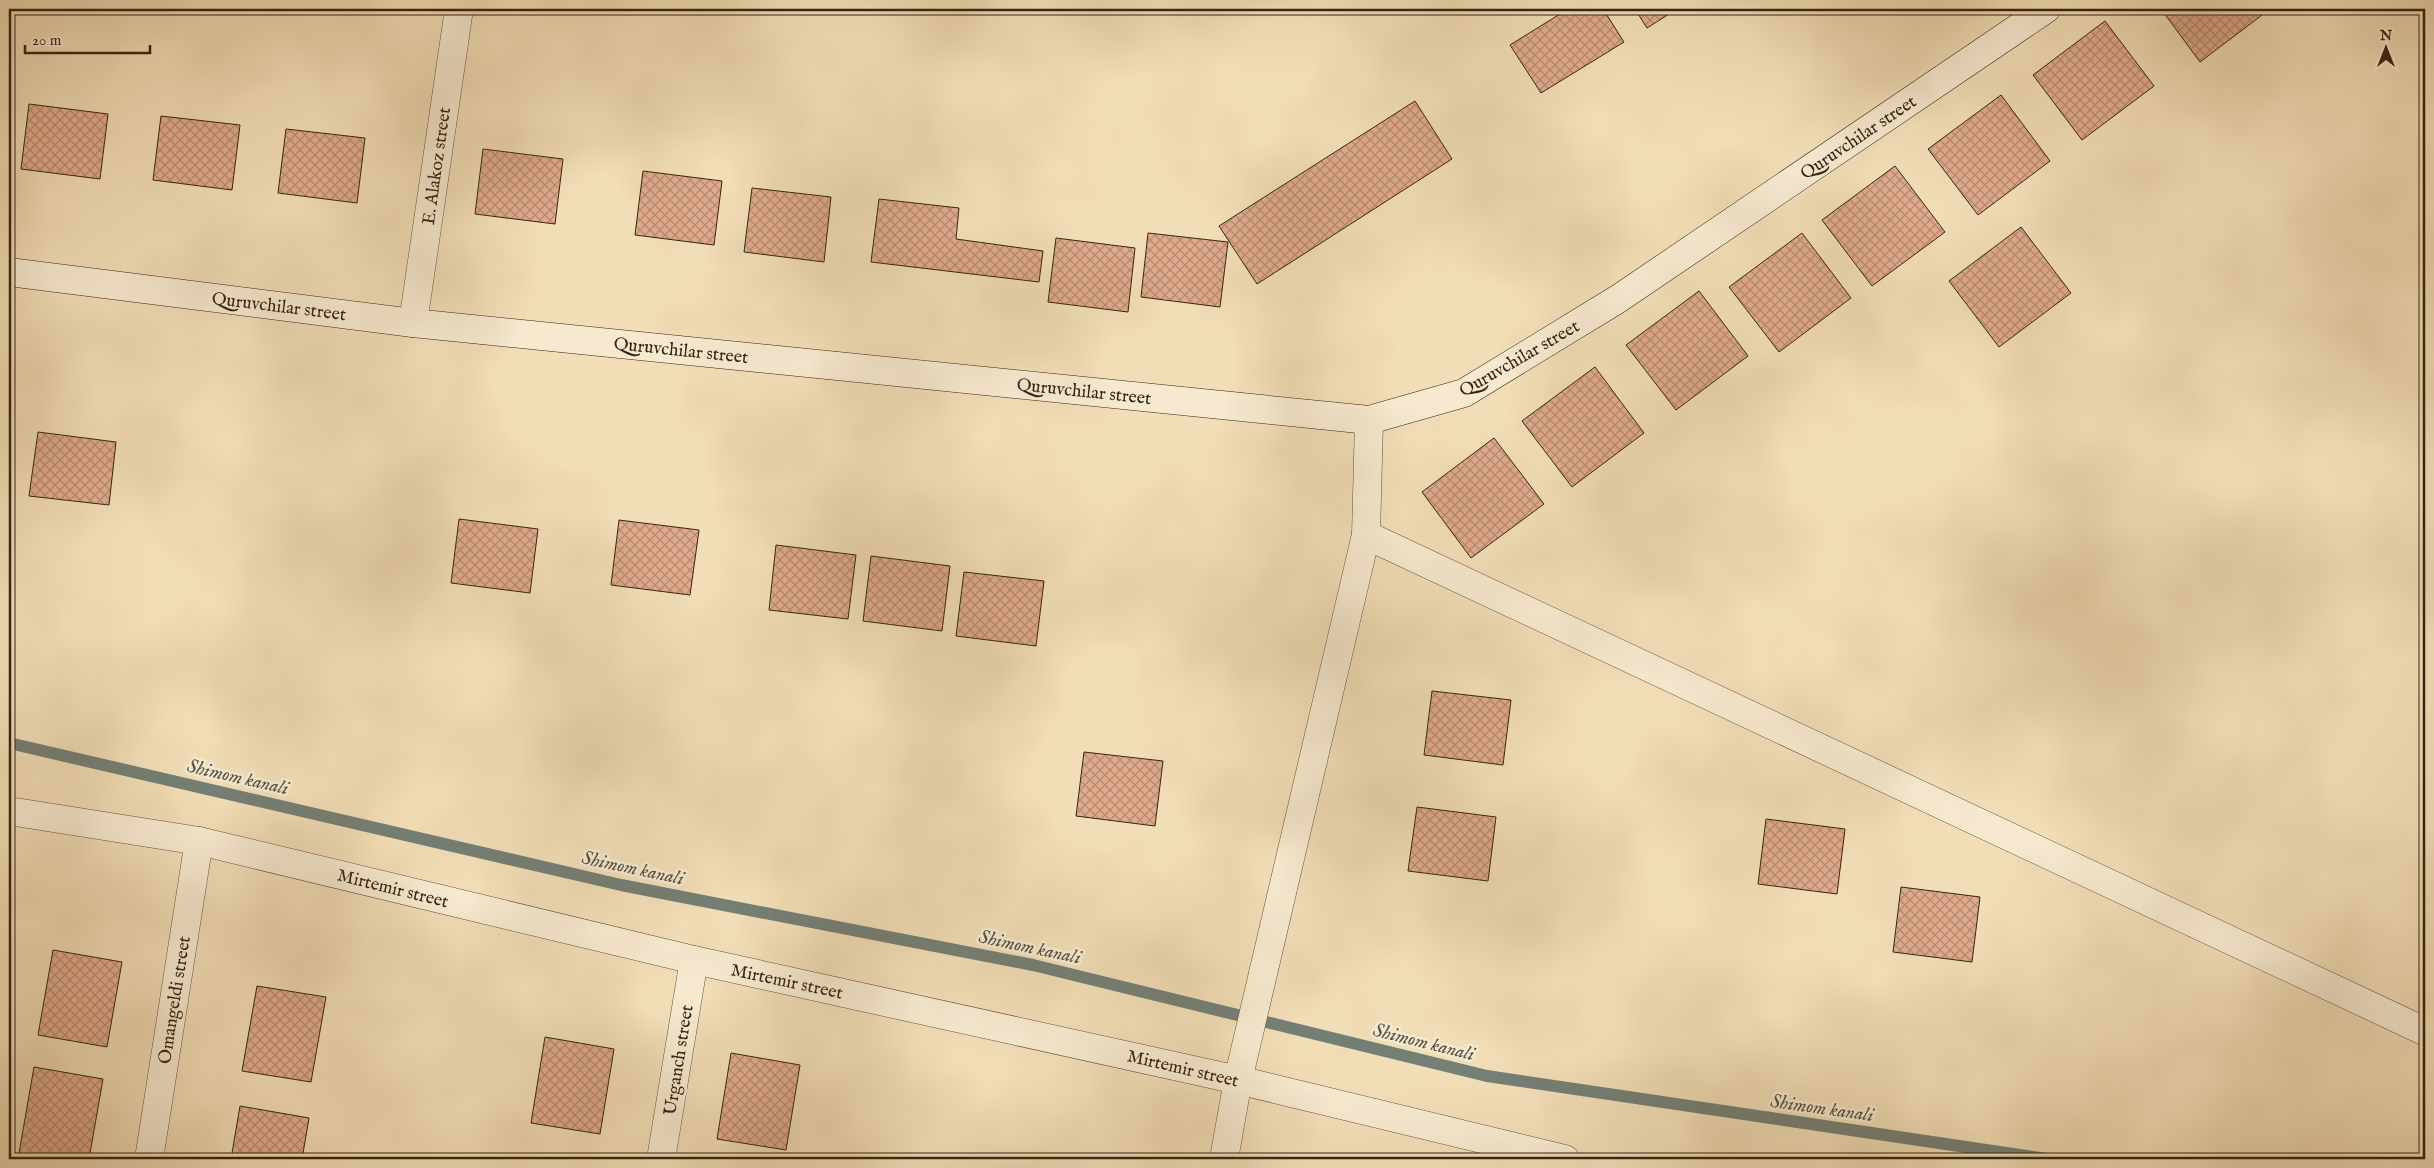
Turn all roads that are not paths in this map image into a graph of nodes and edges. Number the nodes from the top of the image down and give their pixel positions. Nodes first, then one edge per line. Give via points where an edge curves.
1 (459, 9) edge
2 (2046, 9) edge
3 (9, 272) edge
4 (413, 323) junction
5 (1369, 420) junction
6 (1366, 535) junction
7 (9, 811) edge
8 (200, 841) junction
9 (694, 960) junction
10 (2424, 1031) dead end
11 (1238, 1080) junction
12 (149, 1159) edge
13 (661, 1159) edge
14 (1224, 1159) edge
15 (1565, 1159) edge

1 - 4 street, E. Alakoz street
2 - 5 street, Quruvchilar street via 1618,299 1464,393
3 - 4 street, Quruvchilar street
4 - 5 street, Quruvchilar street
5 - 6 street
6 - 10 street
6 - 11 street
7 - 8 street, Mirtemir street
8 - 9 street, Mirtemir street
8 - 12 street, Omangeldi street
9 - 11 street, Mirtemir street
9 - 13 street, Urganch street
11 - 14 street
11 - 15 street, Mirtemir street

